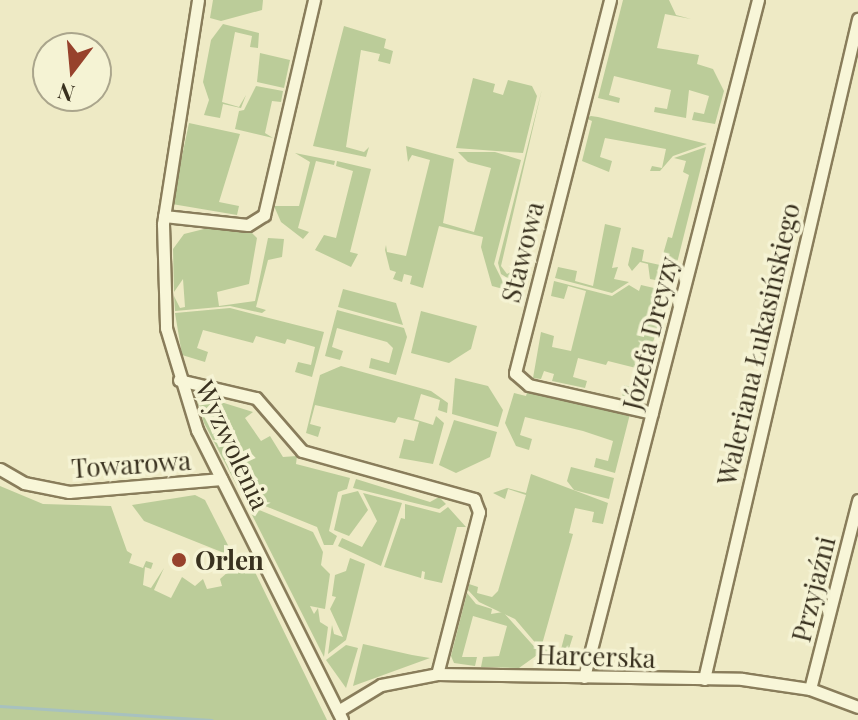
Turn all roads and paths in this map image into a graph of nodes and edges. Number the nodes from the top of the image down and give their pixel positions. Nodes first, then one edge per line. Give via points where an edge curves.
1 (198, 0) edge
2 (314, 0) edge
3 (610, 0) edge
4 (758, 0) edge
5 (858, 19) edge
6 (164, 216) junction
7 (179, 380) junction
8 (652, 413) junction
9 (0, 469) edge
10 (221, 479) junction
11 (858, 500) edge
12 (437, 674) junction
13 (584, 677) junction
14 (704, 679) junction
15 (810, 689) junction
16 (858, 707) edge
17 (340, 716) edge

1 - 6 street, Wyzwolenia
2 - 6 street via 264,215 248,225
3 - 8 street, Stawowa via 517,378
4 - 8 street, Józefa Dreyzy
5 - 14 street, Waleriana Łukasińskiego
6 - 7 street, Wyzwolenia via 163,307
7 - 10 street, Wyzwolenia
7 - 12 street via 256,398 302,451 474,499 479,512
8 - 13 street, Józefa Dreyzy
9 - 10 street, Towarowa via 24,483 69,492
10 - 17 street, Wyzwolenia
11 - 15 street, Przyjaźni
12 - 13 street, Harcerska
12 - 17 street, Harcerska via 381,685
13 - 14 street, Harcerska
14 - 15 street, Harcerska
15 - 16 street, Harcerska

